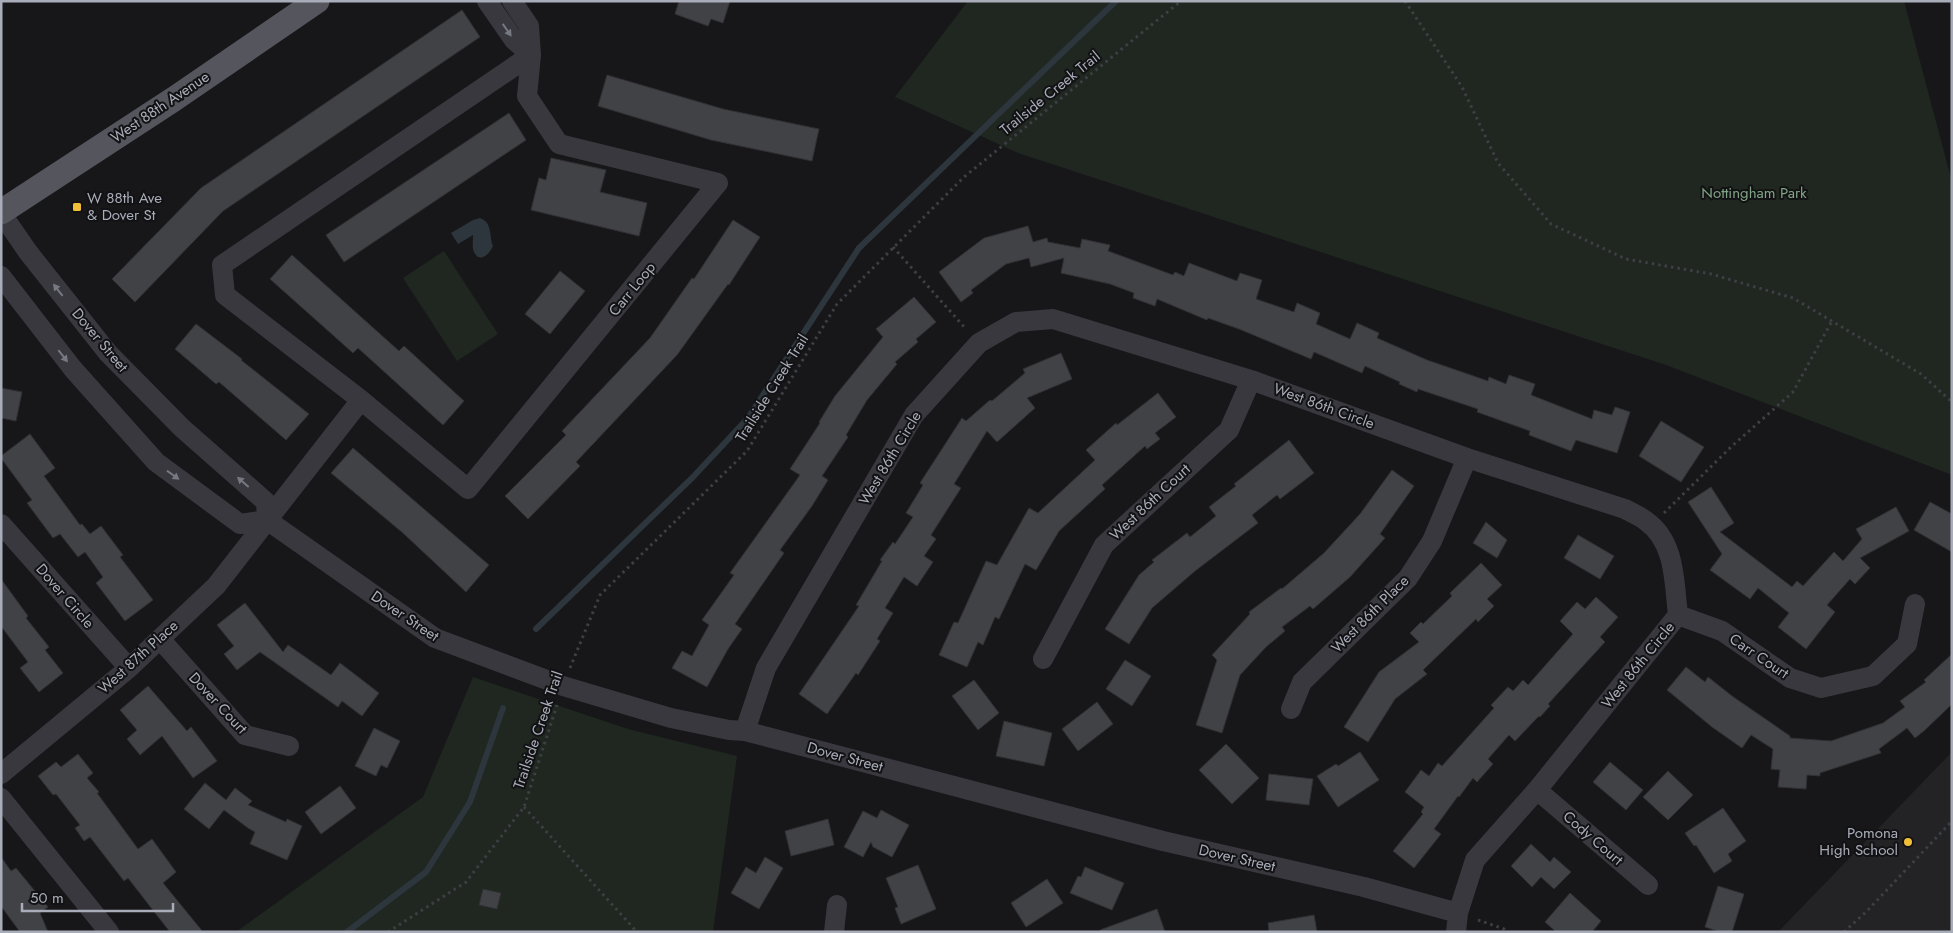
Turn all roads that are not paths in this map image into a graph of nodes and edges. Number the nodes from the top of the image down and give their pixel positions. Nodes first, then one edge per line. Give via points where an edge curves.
1 (317, 1) edge
2 (487, 1) edge
3 (512, 1) edge
4 (531, 55) junction
5 (1, 213) edge
6 (1, 276) edge
7 (1251, 380) junction
8 (361, 400) junction
9 (1467, 458) junction
10 (1, 524) edge
11 (264, 524) junction
12 (1915, 604) dead end
13 (1678, 615) junction
14 (160, 639) junction
15 (1043, 659) dead end
16 (129, 668) junction
17 (1291, 709) dead end
18 (745, 730) junction
19 (289, 746) dead end
20 (1, 774) edge
21 (1537, 790) junction
22 (1, 798) edge
23 (1648, 885) dead end
24 (837, 905) dead end
25 (1457, 922) edge
26 (109, 932) edge
27 (834, 932) edge

1 - 5 main road, West 88th Avenue
2 -> 4 street via 514,40
3 - 4 street, Carr Loop via 529,26
4 - 8 street, Carr Loop via 222,265 225,295
4 - 8 street, Carr Loop via 527,96 559,144 718,183 468,489
11 -> 5 street, Dover Street via 266,502 182,428 108,353
6 -> 11 street via 73,368 156,462 240,524
7 - 9 street, West 86th Circle
7 - 15 street, West 86th Court via 1229,430 1104,545
7 - 18 street, West 86th Circle via 1053,319 1016,322 979,343 914,415 766,668
8 - 11 street
9 - 13 street, West 86th Circle via 1625,509 1647,521 1663,540 1672,560
9 - 17 street, West 86th Place via 1432,541 1408,578 1302,682
10 - 16 street, Dover Circle
11 - 14 street, West 87th Place via 216,586
11 - 18 street, Dover Street via 435,638 563,686 671,718 729,730
12 - 13 street, Carr Court via 1907,644 1873,676 1821,688 1790,678 1722,631
13 - 21 street, West 86th Circle
14 - 16 street, West 87th Place
14 - 19 street, Dover Court via 245,735
16 - 20 street, West 87th Place
18 - 25 street, Dover Street via 1163,841 1364,887
21 - 23 street, Cody Court
21 - 25 street, West 86th Circle via 1475,860
22 - 26 street
24 - 27 street

